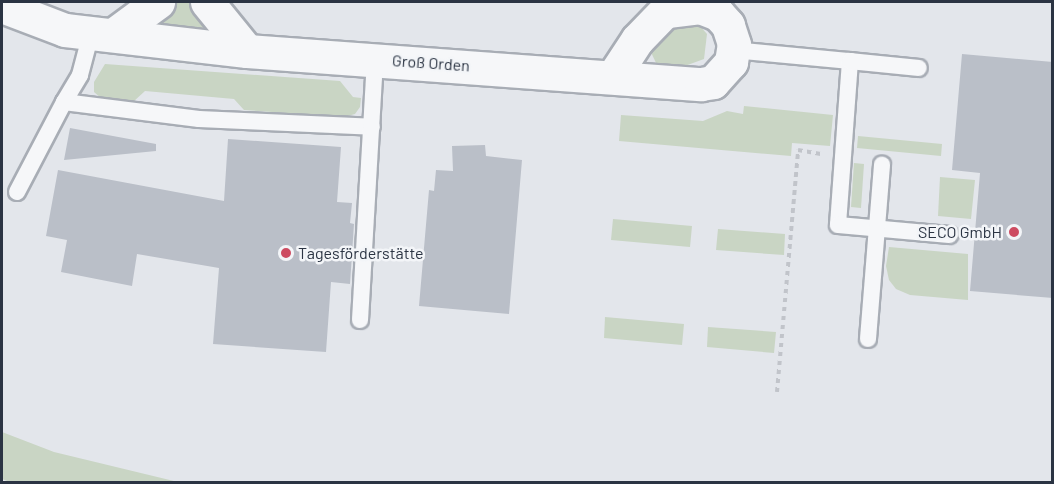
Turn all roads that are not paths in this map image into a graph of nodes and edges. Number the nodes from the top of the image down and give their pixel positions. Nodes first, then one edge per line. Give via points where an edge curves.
1 (158, 2) edge
2 (207, 2) edge
3 (2, 6) edge
4 (102, 34) junction
5 (733, 50) junction
6 (248, 51) junction
7 (375, 60) junction
8 (849, 61) junction
9 (919, 68) dead end
10 (614, 75) junction
11 (64, 102) junction
12 (372, 127) junction
13 (882, 165) dead end
14 (17, 192) dead end
15 (875, 228) junction
16 (950, 235) dead end
17 (360, 320) dead end
18 (868, 339) dead end

1 - 4 street
2 - 6 street
3 - 4 street, Groß Orden via 38,22
4 - 6 street, Groß Orden
4 - 11 lane
5 - 8 lane
5 - 10 street, Groß Orden via 724,73 713,82 664,82
5 - 10 street via 728,25 717,14 685,6 665,11 638,40
6 - 7 street, Groß Orden
7 - 10 street, Groß Orden
7 - 12 lane
8 - 9 lane
8 - 15 lane via 838,225
11 - 12 lane via 199,119
11 - 14 lane
12 - 17 lane
13 - 15 lane
15 - 16 lane
15 - 18 lane

